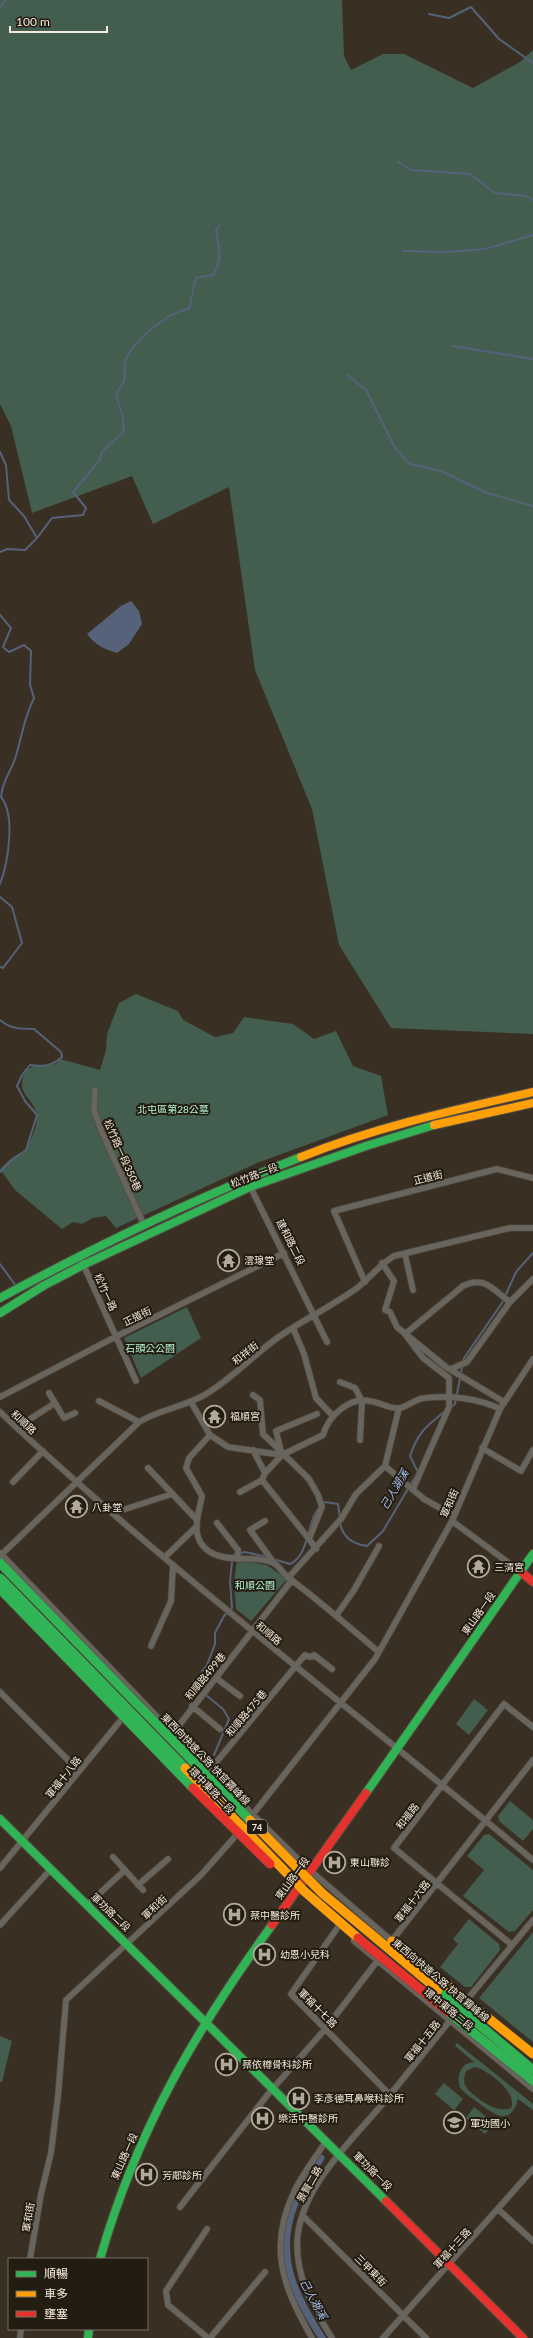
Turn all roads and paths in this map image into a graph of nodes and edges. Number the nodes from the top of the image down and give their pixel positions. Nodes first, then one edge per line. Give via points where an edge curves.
1 (95, 1090) dead end
2 (533, 1092) edge
3 (533, 1103) edge
4 (246, 1178) junction
5 (533, 1178) edge
6 (250, 1187) junction
7 (144, 1226) junction
8 (533, 1228) edge
9 (284, 1253) junction
10 (405, 1254) junction
11 (79, 1255) junction
12 (382, 1263) junction
13 (83, 1265) junction
14 (533, 1280) edge
15 (365, 1282) junction
16 (413, 1290) dead end
17 (0, 1298) edge
18 (508, 1301) junction
19 (0, 1313) edge
20 (314, 1317) junction
21 (293, 1328) junction
22 (405, 1334) junction
23 (117, 1336) junction
24 (327, 1342) dead end
25 (533, 1359) edge
26 (457, 1369) junction
27 (136, 1381) dead end
28 (340, 1382) dead end
29 (49, 1393) dead end
30 (253, 1395) dead end
31 (0, 1397) edge
32 (452, 1398) junction
33 (362, 1400) junction
34 (99, 1401) dead end
35 (191, 1402) junction
36 (504, 1402) junction
37 (55, 1403) junction
38 (399, 1408) junction
39 (500, 1410) junction
40 (0, 1412) edge
41 (75, 1412) dead end
42 (317, 1414) dead end
43 (333, 1416) junction
44 (139, 1422) junction
45 (19, 1430) junction
46 (210, 1435) junction
47 (360, 1440) dead end
48 (482, 1448) junction
49 (253, 1450) junction
50 (533, 1450) edge
51 (43, 1452) junction
52 (282, 1455) junction
53 (385, 1466) junction
54 (148, 1468) dead end
55 (265, 1473) junction
56 (262, 1480) junction
57 (13, 1482) dead end
58 (78, 1483) junction
59 (409, 1486) junction
60 (240, 1492) dead end
61 (172, 1494) junction
62 (113, 1513) junction
63 (453, 1518) junction
64 (266, 1522) dead end
65 (197, 1523) junction
66 (217, 1523) dead end
67 (308, 1537) junction
68 (379, 1546) dead end
69 (316, 1549) junction
70 (533, 1554) edge
71 (1, 1557) edge
72 (165, 1557) junction
73 (238, 1559) junction
74 (273, 1562) junction
75 (174, 1565) junction
76 (521, 1572) junction
77 (0, 1578) edge
78 (290, 1579) junction
79 (533, 1582) edge
80 (0, 1583) edge
81 (0, 1589) edge
82 (336, 1616) junction
83 (252, 1630) junction
84 (151, 1646) dead end
85 (379, 1652) junction
86 (296, 1666) junction
87 (332, 1669) dead end
88 (216, 1678) junction
89 (0, 1692) edge
90 (240, 1696) dead end
91 (139, 1697) junction
92 (341, 1704) junction
93 (192, 1706) junction
94 (126, 1713) junction
95 (533, 1727) edge
96 (220, 1729) dead end
97 (173, 1733) junction
98 (398, 1749) junction
99 (533, 1760) edge
100 (79, 1771) junction
101 (209, 1771) junction
102 (443, 1784) junction
103 (253, 1814) junction
104 (0, 1819) edge
105 (486, 1821) junction
106 (239, 1832) junction
107 (22, 1840) junction
108 (113, 1856) dead end
109 (168, 1859) dead end
110 (533, 1860) edge
111 (0, 1868) edge
112 (51, 1869) junction
113 (125, 1870) junction
114 (310, 1871) junction
115 (437, 1884) junction
116 (138, 1885) junction
117 (144, 1890) dead end
118 (301, 1890) junction
119 (87, 1905) junction
120 (533, 1920) edge
121 (0, 1925) edge
122 (338, 1927) junction
123 (392, 1941) junction
124 (128, 1944) junction
125 (512, 1945) junction
126 (377, 1961) junction
127 (469, 1996) junction
128 (464, 2004) junction
129 (206, 2021) junction
130 (450, 2021) junction
131 (326, 2028) junction
132 (533, 2054) edge
133 (533, 2059) edge
134 (533, 2070) edge
135 (533, 2081) edge
136 (273, 2089) junction
137 (533, 2089) edge
138 (390, 2095) junction
139 (326, 2141) junction
140 (340, 2154) junction
141 (533, 2169) edge
142 (180, 2207) dead end
143 (499, 2210) junction
144 (303, 2216) junction
145 (207, 2229) dead end
146 (533, 2241) edge
147 (30, 2258) edge
148 (100, 2258) edge
149 (450, 2265) junction
150 (265, 2272) dead end
151 (403, 2315) junction
152 (209, 2338) edge
153 (312, 2338) edge
154 (332, 2338) edge
155 (384, 2338) edge
156 (426, 2338) edge
157 (523, 2338) edge

1 - 7 street, 松竹路一段350巷 via 94,1110 101,1130
2 - 4 main road, 松竹路一段 via 474,1104 364,1133
3 - 6 main road, 松竹路一段 via 429,1126 352,1150
4 - 6 street, 建和路二段
4 - 7 main road, 松竹路一段
5 - 15 street, 正道街 via 497,1169 334,1211
6 - 9 street, 建和路二段
6 - 13 main road, 松竹路一段
7 - 11 main road, 松竹路一段
8 - 10 street, 和祥街 via 510,1228
9 - 20 street, 建和路二段
9 - 23 street, 正道街
10 - 12 street, 和祥街 via 394,1256
10 - 16 street
11 - 13 street, 松竹一路
11 - 17 main road, 松竹路一段
12 - 15 street, 和祥街
12 - 22 street via 394,1281 386,1310
13 - 19 main road, 松竹路一段
13 - 23 street, 松竹一路
14 - 18 street
15 - 20 street, 和祥街
18 - 22 street via 487,1284 472,1282 463,1286
18 - 26 street via 468,1362
20 - 21 street, 和祥街
20 - 24 street, 建和路二段
21 - 35 street, 和祥街 via 206,1394
21 - 43 street via 304,1354 316,1398
22 - 26 street via 450,1369
22 - 32 street via 423,1358 449,1378
23 - 27 street, 松竹一路
23 - 31 street, 正道街
25 - 36 street, 軍和街
26 - 36 street via 465,1378
28 - 33 street via 355,1388
29 - 37 street
30 - 52 street via 260,1400 263,1434
32 - 38 street via 424,1398
32 - 39 street via 485,1402
32 - 59 street
33 - 38 street
33 - 43 street via 355,1401
33 - 47 street
34 - 44 street
35 - 44 street, 和祥街 via 151,1414
35 - 46 street
36 - 39 street, 軍和街
37 - 41 street via 64,1418
37 - 45 street via 27,1421
38 - 53 street
39 - 48 street, 軍和街
40 - 45 street, 和順路
42 - 52 street via 276,1431
43 - 52 street via 326,1425 323,1435
44 - 58 street, 和祥街
45 - 51 street, 和順路
46 - 49 street via 228,1447
46 - 65 street via 189,1458 186,1468 202,1496
48 - 50 street via 521,1471
48 - 63 street, 軍和街
49 - 52 street
49 - 55 street
51 - 57 street
51 - 58 street, 和順路
52 - 55 street
52 - 67 street via 309,1479 322,1507
53 - 59 street
53 - 69 street, 和順路499巷 via 356,1494 341,1519
54 - 61 street
55 - 56 street
56 - 60 street
56 - 67 street
58 - 62 street, 和順路
58 - 71 street, 和祥街
59 - 63 street
61 - 62 street
61 - 65 street
62 - 72 street, 和順路
63 - 76 street
63 - 85 street, 軍和街
64 - 74 street via 250,1530
65 - 72 street
65 - 73 street via 197,1537 204,1548 214,1554
66 - 73 street via 238,1551
67 - 69 street
68 - 82 street
69 - 78 street, 和順路499巷
70 - 76 main road, 東山路一段
71 - 91 street, 環中東路二段
71 - 134 main road, 東西向快速公路 快官霧峰線 / 74, bridge via 322,1893
72 - 75 street, 和順路
73 - 74 street
74 - 78 street
75 - 83 street, 和順路
75 - 84 street via 171,1601
76 - 79 main road
76 - 98 main road, 東山路一段
77 - 118 main road, 東西向快速公路 快官霧峰線 / 74, bridge
78 - 82 street
78 - 83 street, 和順路499巷
80 - 94 street, 環中東路二段
81 - 118 main road, 74, bridge via 245,1841
82 - 85 street
83 - 86 street, 和順路
83 - 88 street, 和順路499巷
85 - 92 street, 軍和街
86 - 87 street, 和順路475巷 via 305,1655 314,1655
86 - 92 street, 和順路
86 - 101 street, 和順路475巷
88 - 90 street
88 - 93 street, 和順路499巷
89 - 100 street
91 - 94 street, 軍福十八路
91 - 97 street, 環中東路二段
92 - 98 street, 和順路
92 - 103 street, 軍和街
93 - 96 street
93 - 97 street, 和順路499巷
94 - 100 street, 軍福十八路
94 - 106 street, 環中東路二段
95 - 102 street, 和福路 via 504,1704
97 - 101 street, 環中東路二段
98 - 102 street, 和順路
98 - 114 main road, 東山路一段
99 - 105 street, 軍福十六路
100 - 107 street, 軍福十八路
101 - 103 street, 環中東路二段
102 - 105 street, 和順路
102 - 115 street, 和福路 via 394,1848
103 - 106 street, 軍和街
103 - 114 street, 環中東路二段
104 - 107 main road, 軍功路二段
105 - 110 street, 和順路
105 - 115 street, 軍福十六路
106 - 118 street, 環中東路二段
106 - 124 street, 軍和街 via 201,1875
107 - 111 street, 軍福十八路
107 - 112 main road, 軍功路二段
108 - 113 street
109 - 116 street
112 - 119 main road, 軍功路二段
112 - 121 street
113 - 116 street
113 - 119 street
114 - 118 main road, 東山路一段
114 - 123 street, 環中東路二段
115 - 123 street, 軍福十六路
115 - 125 street, 和福路
116 - 117 street
118 - 122 street, 環中東路二段
118 - 129 main road, 東山路一段
118 - 135 main road, 東西向快速公路 快官霧峰線 / 74, bridge
119 - 124 main road, 軍功路二段
120 - 125 street, 軍福十五路
122 - 126 street, 環中東路二段
122 - 131 street, 軍福十七路 via 290,1994
123 - 126 street, 軍福十六路
123 - 127 street, 環中東路二段 via 416,1955
123 - 128 street, 環中東路二段 via 411,1961
123 - 132 main road, bridge
124 - 129 main road, 軍功路二段
124 - 147 street, 軍和街 via 66,2000 51,2153
125 - 127 street, 軍福十五路
126 - 130 street, 環中東路二段
126 - 131 street, 軍福十六路
127 - 128 street, 軍福十五路
127 - 133 street, 環中東路二段
128 - 130 street, 軍福十五路
128 - 133 street, 環中東路二段
129 - 136 main road, 軍功路一段
129 - 148 main road, 東山路一段 via 171,2080 127,2174
130 - 137 street, 環中東路二段
130 - 138 street, 軍福十五路
131 - 136 street, 軍福十六路
131 - 138 street, 軍福十七路
136 - 139 main road, 軍功路一段
136 - 142 street, 軍福十六路
138 - 140 street, 軍福十五路
139 - 140 main road, 軍功路一段
139 - 153 street via 295,2190 280,2238 281,2269 295,2307
140 - 144 street, 景賢二路 via 316,2186
140 - 149 main road, 軍功路一段
141 - 143 street, 軍福十三路
143 - 146 street
143 - 149 street, 軍福十三路
144 - 151 street, 三甲東街
144 - 154 street, 景賢二路 via 298,2240 301,2274 310,2299
145 - 152 street via 166,2291 168,2305
149 - 151 street, 軍福十三路
149 - 157 main road, 軍功路一段
150 - 152 street
151 - 155 street, 軍福十三路
151 - 156 street, 三甲東街

